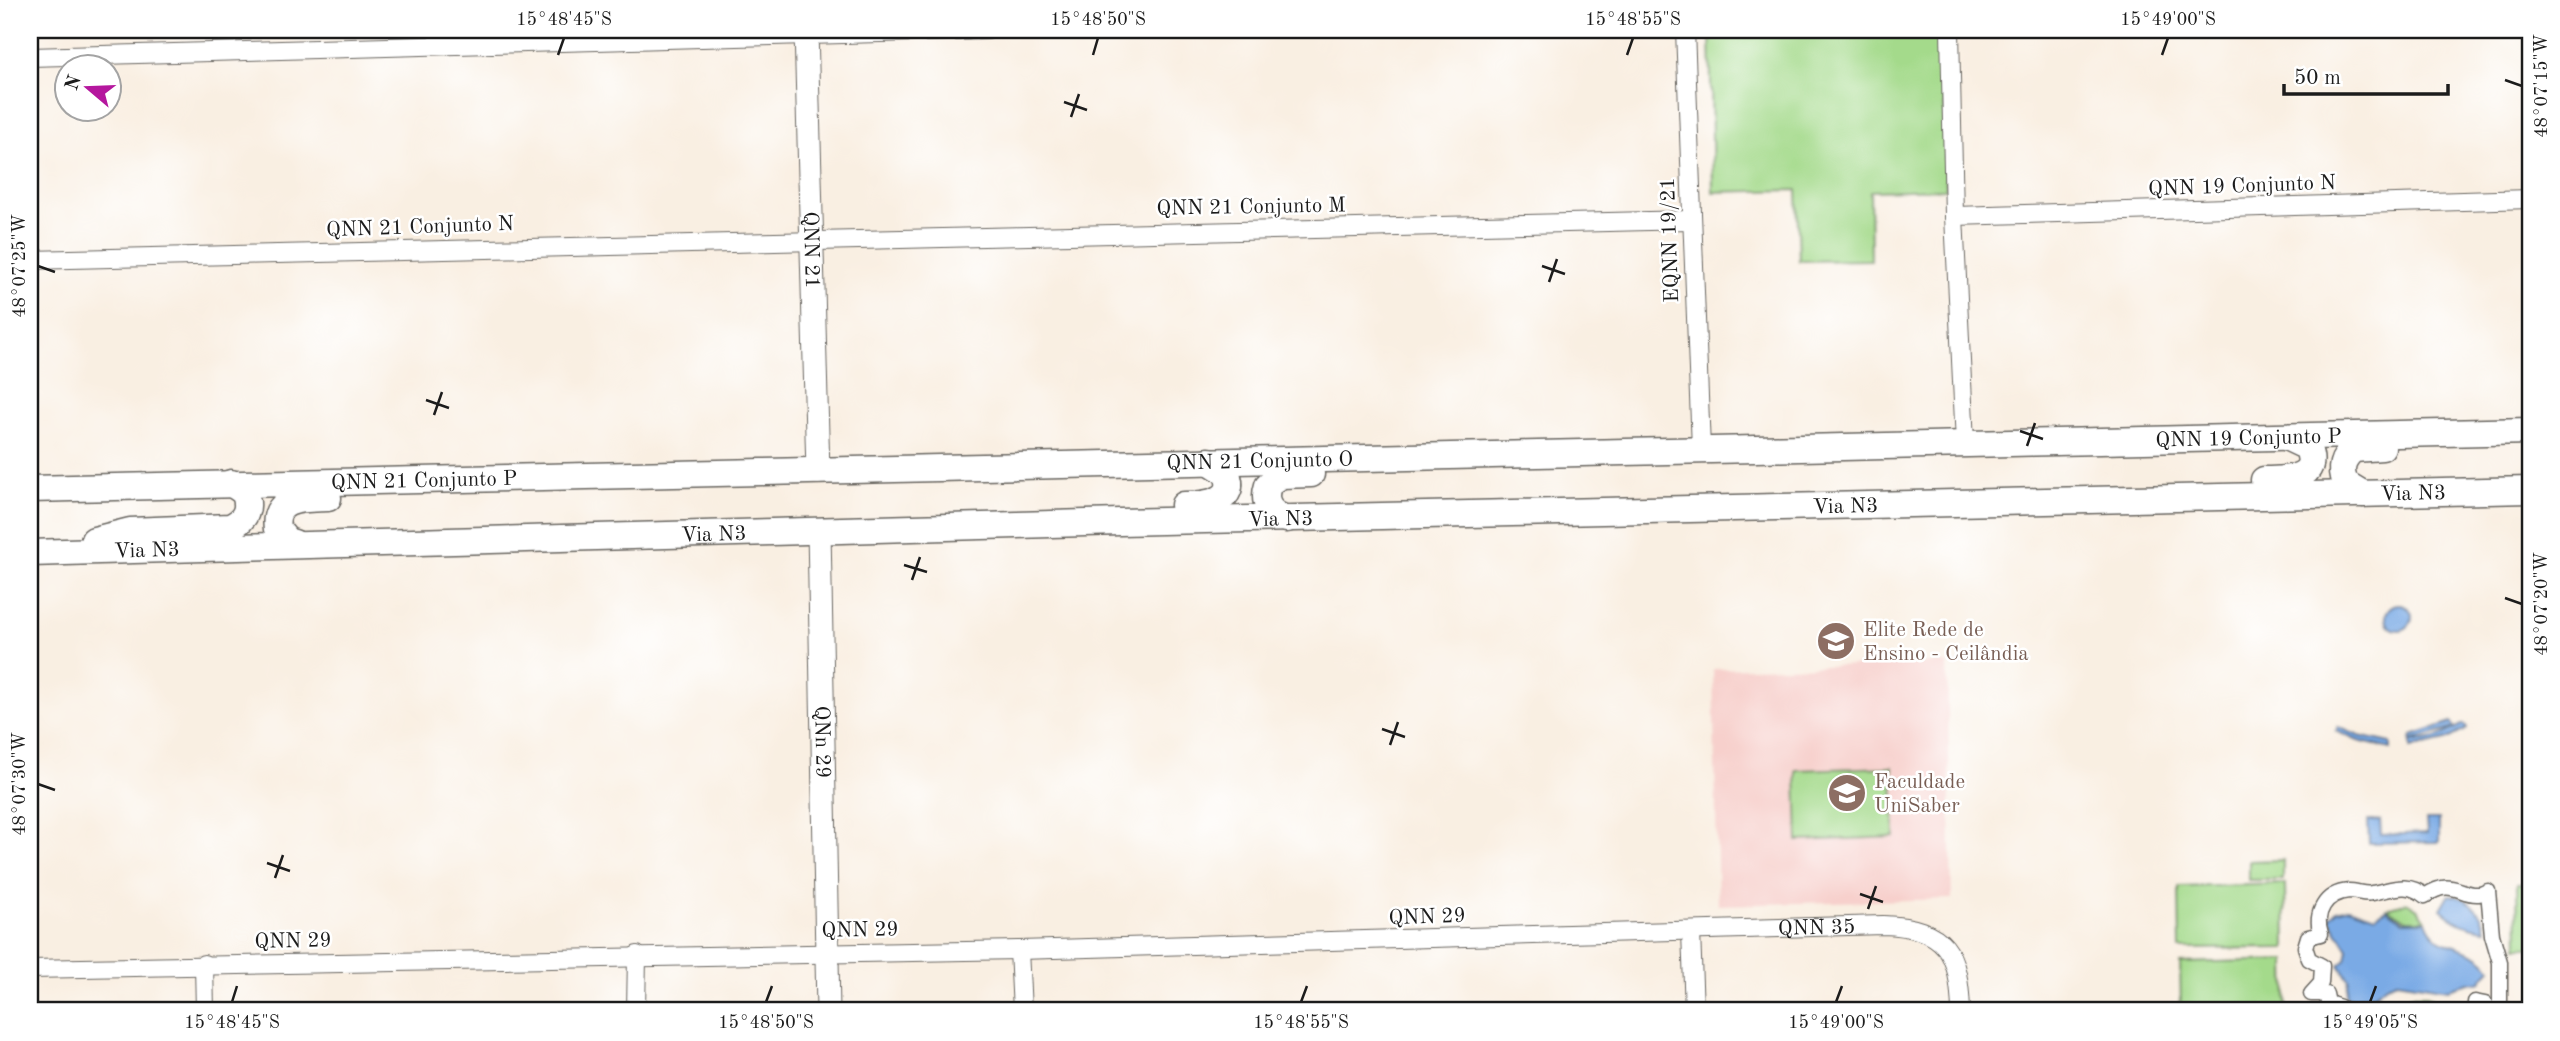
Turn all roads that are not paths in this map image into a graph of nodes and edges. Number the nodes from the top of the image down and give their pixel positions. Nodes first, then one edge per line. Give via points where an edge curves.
1 (988, 30) edge
2 (1685, 30) edge
3 (1950, 30) edge
4 (806, 31) edge
5 (30, 57) edge
6 (2530, 199) edge
7 (1954, 216) junction
8 (1690, 220) junction
9 (812, 239) junction
10 (30, 260) edge
11 (2530, 431) edge
12 (2288, 438) junction
13 (1965, 443) junction
14 (2530, 443) edge
15 (1689, 449) junction
16 (1209, 461) junction
17 (818, 472) junction
18 (541, 476) junction
19 (231, 484) junction
20 (30, 489) edge
21 (2530, 490) edge
22 (2363, 494) junction
23 (2047, 501) junction
24 (1287, 519) junction
25 (982, 527) junction
26 (820, 530) junction
27 (294, 543) junction
28 (35, 553) edge
29 (1691, 932) junction
30 (1019, 950) junction
31 (827, 952) junction
32 (637, 955) junction
33 (204, 964) junction
34 (30, 969) edge
35 (205, 1011) edge
36 (636, 1011) edge
37 (828, 1011) edge
38 (1022, 1011) edge
39 (1694, 1011) edge
40 (1961, 1011) edge
41 (2327, 1011) edge
42 (2475, 1011) edge
43 (2492, 1011) edge
44 (2500, 1011) edge

1 - 4 street
2 - 8 street, EQNN 19/21
3 - 7 street
4 - 5 street
4 - 9 street, QNN 21
6 - 7 street, QNN 19 Conjunto N
7 - 13 street
8 - 9 street, QNN 21 Conjunto M
8 - 15 street, EQNN 19/21
9 - 10 street, QNN 21 Conjunto N
9 - 17 street, QNN 21
11 - 12 main road, QNN 19 Conjunto P
12 - 13 main road, QNN 19 Conjunto P
12 - 23 main road via 2302,442 2310,454 2308,468 2296,479 2161,482
13 - 15 main road
14 - 22 main road via 2515,447 2362,447 2348,454 2342,469 2350,488
15 - 16 main road, QNN 21 Conjunto O
15 - 24 main road via 1605,469 1281,475 1268,485 1265,500 1272,512
16 - 17 main road, QNN 21 Conjunto O
16 - 25 main road via 1221,466 1228,478 1227,493 1215,504 1070,507
17 - 18 main road, QNN 21 Conjunto P
18 - 19 main road, QNN 21 Conjunto P
18 - 27 main road via 437,496 296,499 282,506 276,521 281,536
19 - 20 main road, QNN 21 Conjunto P
19 - 28 main road via 244,492 248,506 242,520 230,527 130,530
21 - 22 main road, Via N3
22 - 23 main road, Via N3
23 - 24 main road, Via N3
24 - 25 main road, Via N3
25 - 26 main road, Via N3
26 - 27 main road, Via N3
26 - 31 street, QNn 29
27 - 28 main road, Via N3
29 - 30 street, QNN 29
29 - 39 street
29 - 40 street, QNN 35 via 1883,925 1924,931 1955,960
30 - 31 street, QNN 29
30 - 38 street
31 - 32 street, QNN 29
31 - 37 street
32 - 33 street, QNN 29
32 - 36 street
33 - 34 street, QNN 29
33 - 35 street
41 - 44 street via 2340,1007 2328,1003 2326,994 2311,995 2321,983 2322,966 2309,959 2305,947 2308,937 2321,934 2317,922 2320,909 2348,891 2370,894 2398,886 2425,896 2434,889 2452,887 2479,895 2488,891 2500,962
42 - 43 street via 2475,1002

